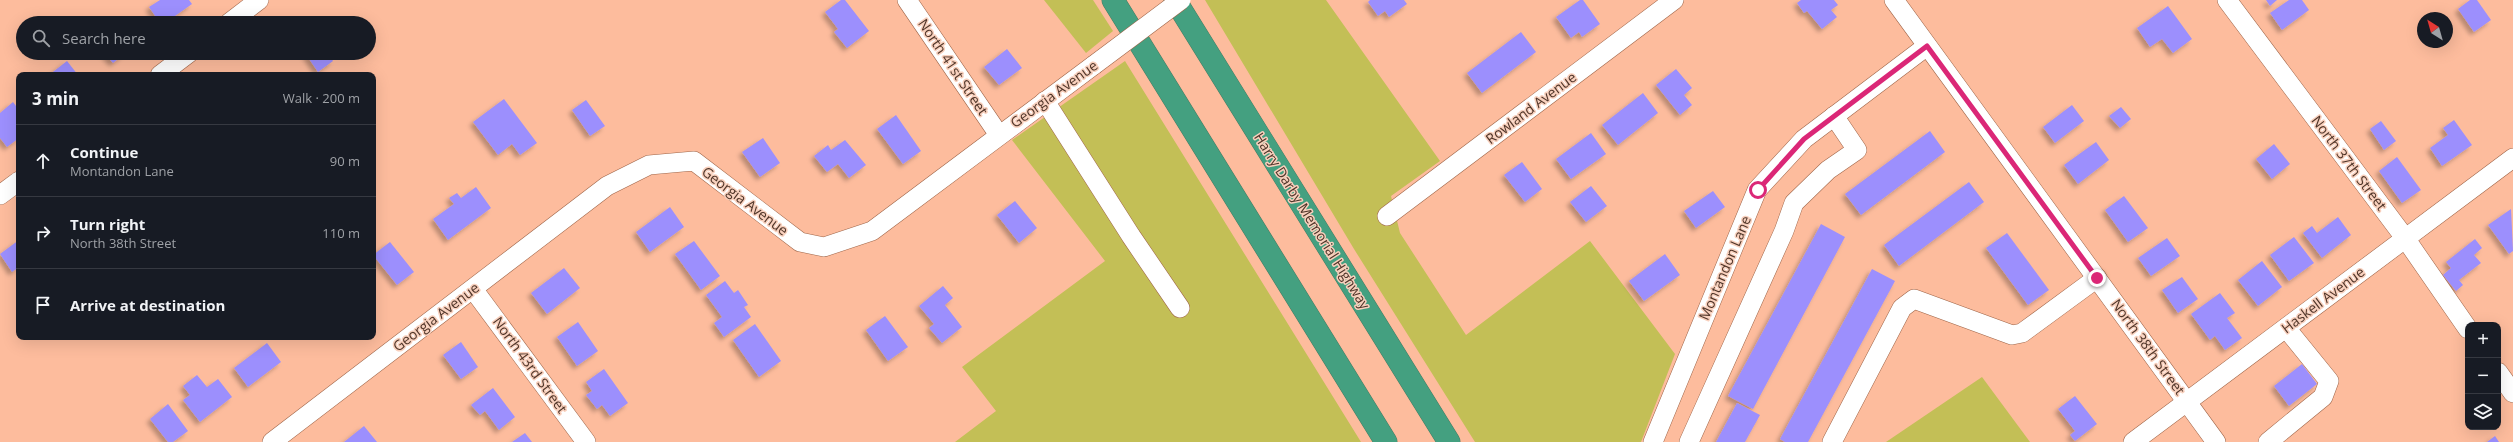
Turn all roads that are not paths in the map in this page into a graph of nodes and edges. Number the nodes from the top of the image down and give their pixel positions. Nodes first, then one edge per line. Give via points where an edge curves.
1 (259, 0) edge
2 (907, 0) edge
3 (1113, 0) edge
4 (1175, 0) edge
5 (1181, 0) edge
6 (1674, 0) edge
7 (1894, 0) edge
8 (2227, 0) edge
9 (238, 16) edge
10 (1927, 46) junction
11 (180, 60) edge
12 (164, 72) edge
13 (1045, 101) junction
14 (1834, 116) junction
15 (999, 135) junction
16 (2513, 158) edge
17 (16, 183) edge
18 (0, 196) edge
19 (1387, 216) dead end
20 (2405, 238) junction
21 (2097, 278) junction
22 (473, 289) junction
23 (1180, 308) dead end
24 (2465, 325) edge
25 (2286, 328) junction
26 (2501, 376) edge
27 (2513, 393) edge
28 (2189, 402) junction
29 (272, 442) edge
30 (586, 442) edge
31 (1386, 442) edge
32 (1449, 442) edge
33 (1653, 442) edge
34 (1689, 442) edge
35 (1832, 442) edge
36 (2133, 442) edge
37 (2216, 442) edge
38 (2268, 442) edge

1 - 9 street
2 - 15 street, North 41st Street
3 - 31 highway
4 - 32 highway, Harry Darby Memorial Highway
5 - 13 street, Georgia Avenue, bridge
6 - 19 street, Rowland Avenue
7 - 10 street, North 38th Street
8 - 20 street, North 37th Street
10 - 14 street, Montandon Lane
10 - 21 street, North 38th Street
11 - 12 street
13 - 15 street, Georgia Avenue
13 - 23 street
14 - 33 street, Montandon Lane via 1804,139 1758,190
14 - 34 street via 1857,150 1828,170 1794,203 1784,231
15 - 22 street, Georgia Avenue via 872,231 824,247 800,242 694,161 649,165 607,186
16 - 20 street, Haskell Avenue
17 - 18 street
20 - 24 street, North 37th Street
20 - 25 street, Haskell Avenue
21 - 28 street, North 38th Street
21 - 35 street via 2022,334 2012,335 1914,299 1902,308
22 - 29 street, Georgia Avenue
22 - 30 street, North 43rd Street
25 - 28 street, Haskell Avenue
25 - 38 street via 2329,381 2323,398
26 - 27 street
28 - 36 street, Haskell Avenue
28 - 37 street, North 38th Street

